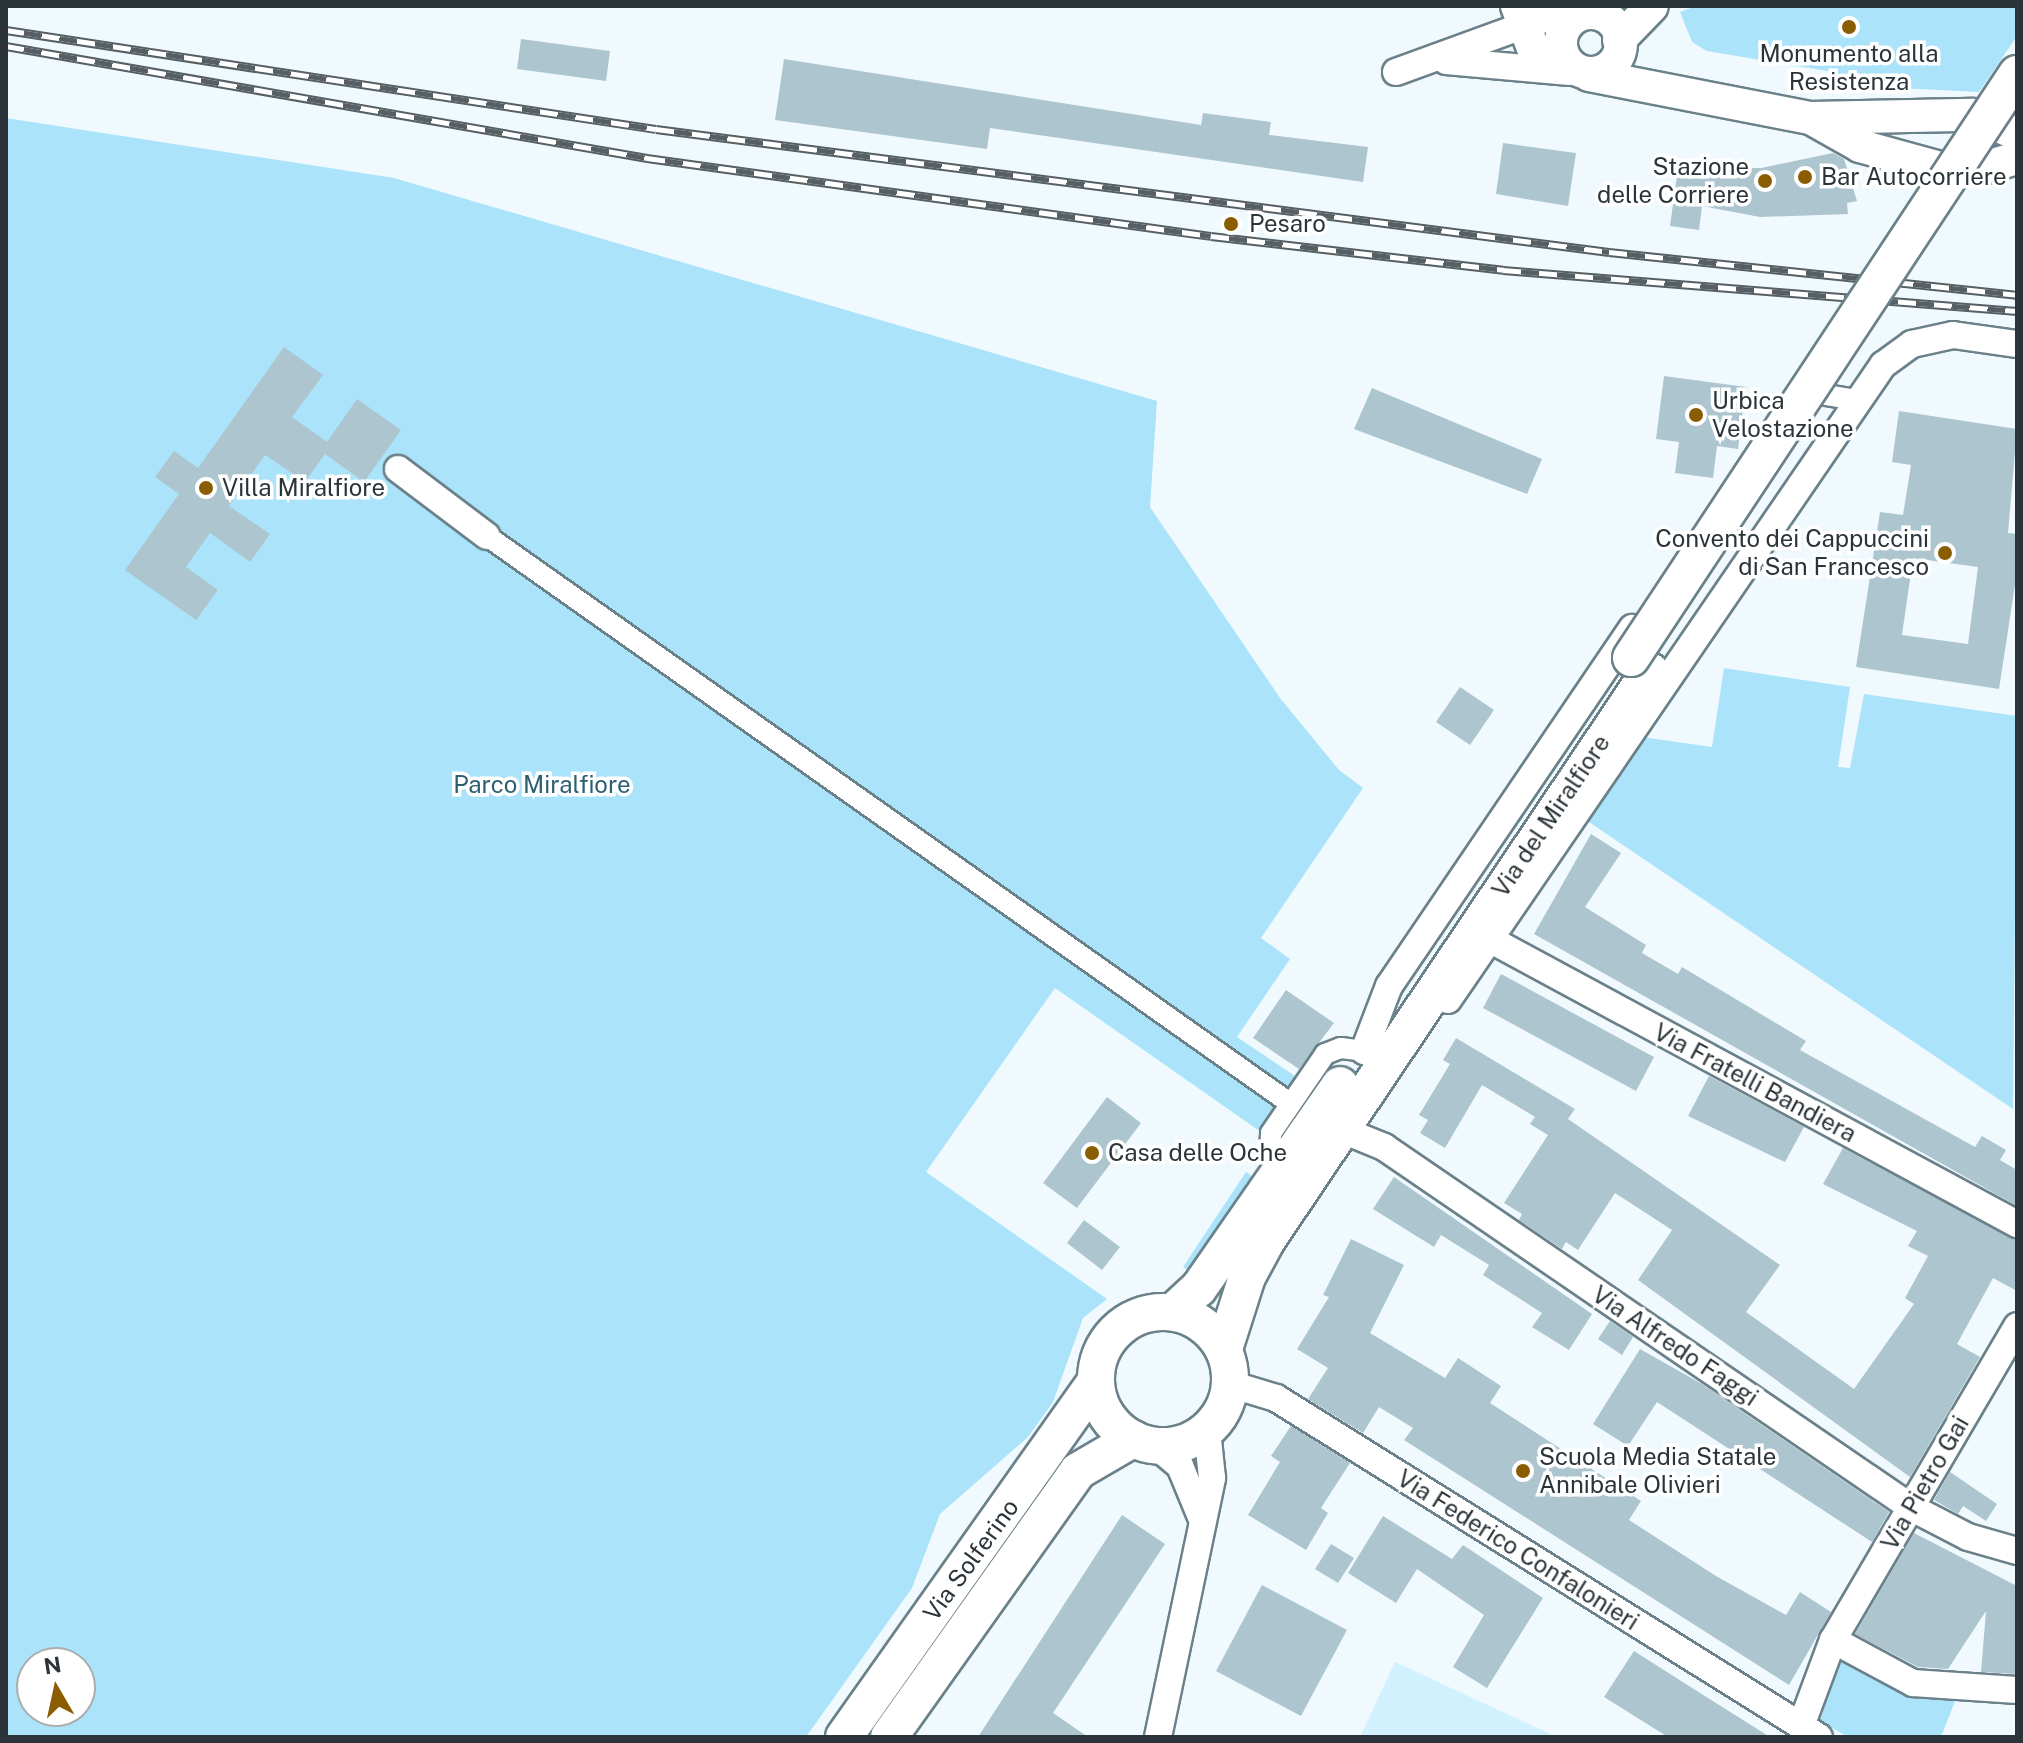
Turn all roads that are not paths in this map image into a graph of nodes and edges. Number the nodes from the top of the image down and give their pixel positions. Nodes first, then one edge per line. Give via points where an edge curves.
1 (1652, 6) edge
2 (1591, 9) edge
3 (1519, 16) edge
4 (1619, 45) junction
5 (1430, 61) junction
6 (1579, 71) junction
7 (1396, 72) dead end
8 (2017, 74) edge
9 (1656, 86) junction
10 (2017, 117) edge
11 (1810, 118) junction
12 (2017, 134) edge
13 (2017, 158) edge
14 (1888, 290) junction
15 (2017, 344) edge
16 (1856, 400) junction
17 (398, 469) dead end
18 (487, 536) joint
19 (1676, 564) junction
20 (1647, 607) junction
21 (1712, 614) junction
22 (1493, 941) junction
23 (1374, 1058) junction
24 (1291, 1104) junction
25 (1340, 1129) junction
26 (1280, 1171) junction
27 (2017, 1224) edge
28 (1173, 1312) junction
29 (2017, 1326) edge
30 (1227, 1367) junction
31 (1095, 1382) junction
32 (1207, 1430) junction
33 (1144, 1442) junction
34 (1912, 1508) junction
35 (1203, 1529) junction
36 (2017, 1551) edge
37 (1833, 1640) junction
38 (2017, 1690) edge
39 (1810, 1731) edge
40 (844, 1737) edge
41 (889, 1737) edge
42 (1158, 1737) edge

1 - 4 street
2 - 3 street
2 - 4 street
2 - 6 street via 1564,36
3 - 5 street
3 - 6 street via 1534,51
4 - 6 street via 1610,66
4 - 9 street
5 - 6 street
5 - 7 street
6 - 9 street
8 - 14 main road, bridge
9 - 11 street
10 - 14 main road
11 - 12 street via 1973,115
11 - 13 street via 1860,146 1940,168 1979,169
14 - 23 main road, Via del Miralfiore
15 - 16 street via 1953,335 1912,344 1883,365
16 - 19 street via 1791,389
16 - 21 street
17 - 18 street
18 - 24 street
19 - 20 street, Via del Miralfiore
19 - 21 street via 1706,580
20 - 21 street via 1696,621
20 - 23 street, Via del Miralfiore via 1389,986
21 - 22 street
22 - 23 street via 1438,1013
22 - 27 street, Via Fratelli Bandiera
23 - 24 street via 1341,1048 1325,1054
23 - 25 main road, Via del Miralfiore
23 - 26 main road, Via del Miralfiore
24 - 26 street via 1271,1133 1270,1153
25 - 30 main road, Via del Miralfiore via 1253,1264
25 - 34 street, Via Alfredo Faggi via 1384,1147
26 - 28 main road, Via del Miralfiore via 1199,1288
28 - 30 main road via 1211,1332
28 - 31 main road via 1144,1315 1118,1328 1097,1362
29 - 34 street, Via Pietro Gai
30 - 32 main road
30 - 39 street, Via Federico Confalonieri
31 - 33 main road via 1106,1415
31 - 40 main road, Via Solferino
32 - 33 main road via 1191,1440
32 - 35 street via 1212,1478
33 - 35 street via 1191,1485
33 - 41 main road, Via Solferino via 1078,1471
34 - 36 street, Via Alfredo Faggi via 1968,1537
34 - 37 street, Via Pietro Gai
35 - 42 street
37 - 38 street via 1913,1683
37 - 39 street, Via Pietro Gai

